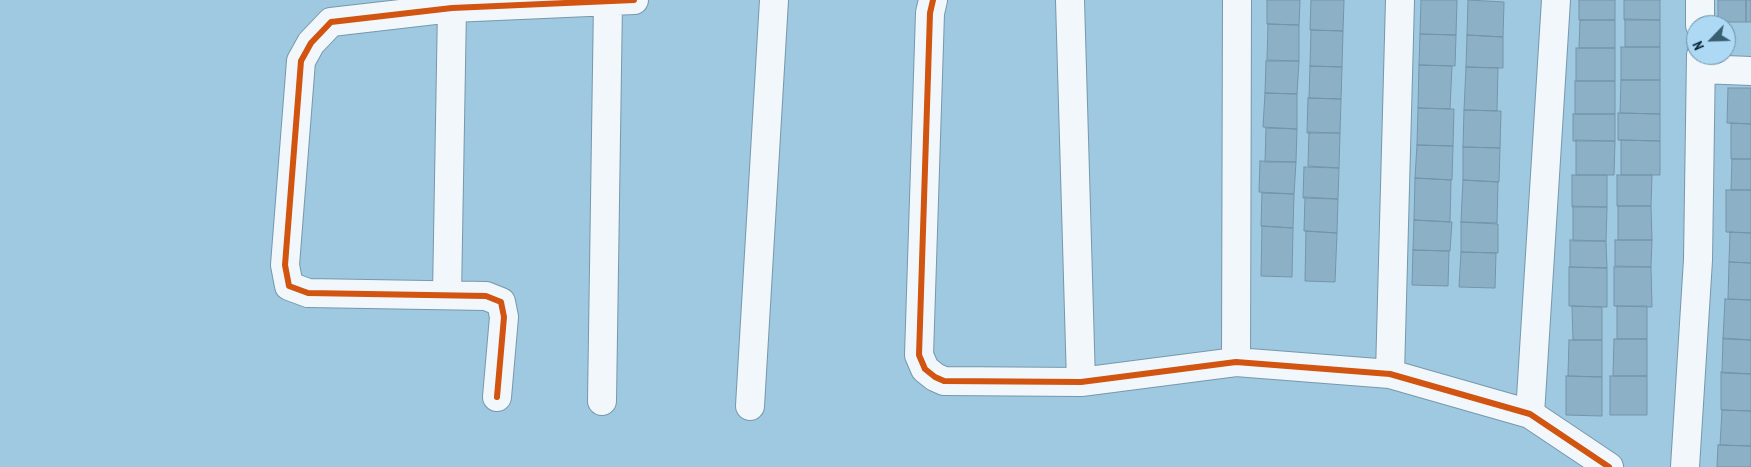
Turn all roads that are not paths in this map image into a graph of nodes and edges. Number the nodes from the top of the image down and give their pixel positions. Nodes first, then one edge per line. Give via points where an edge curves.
1 (774, 0) edge
2 (933, 0) edge
3 (1070, 0) edge
4 (1237, 0) edge
5 (1400, 0) edge
6 (1556, 0) edge
7 (1700, 0) edge
8 (621, 1) edge
9 (452, 8) junction
10 (1700, 15) edge
11 (1701, 65) edge
12 (1720, 65) edge
13 (1751, 70) edge
14 (448, 295) junction
15 (1236, 362) junction
16 (1390, 374) junction
17 (1081, 382) junction
18 (497, 397) dead end
19 (602, 401) dead end
20 (750, 406) dead end
21 (1530, 414) junction
22 (1609, 467) edge
23 (1685, 467) edge

1 - 20 street
2 - 17 street via 919,355 925,369 944,381
3 - 17 street
4 - 15 street
5 - 16 street
6 - 21 street
7 - 10 street
8 - 9 street
8 - 19 street
9 - 14 street
9 - 14 street via 331,22 311,43 301,61 285,265 289,286 308,293
11 - 23 street via 1698,260
12 - 13 street
14 - 18 street via 486,296 501,302 504,317
15 - 16 street
15 - 17 street
16 - 21 street
21 - 22 street

